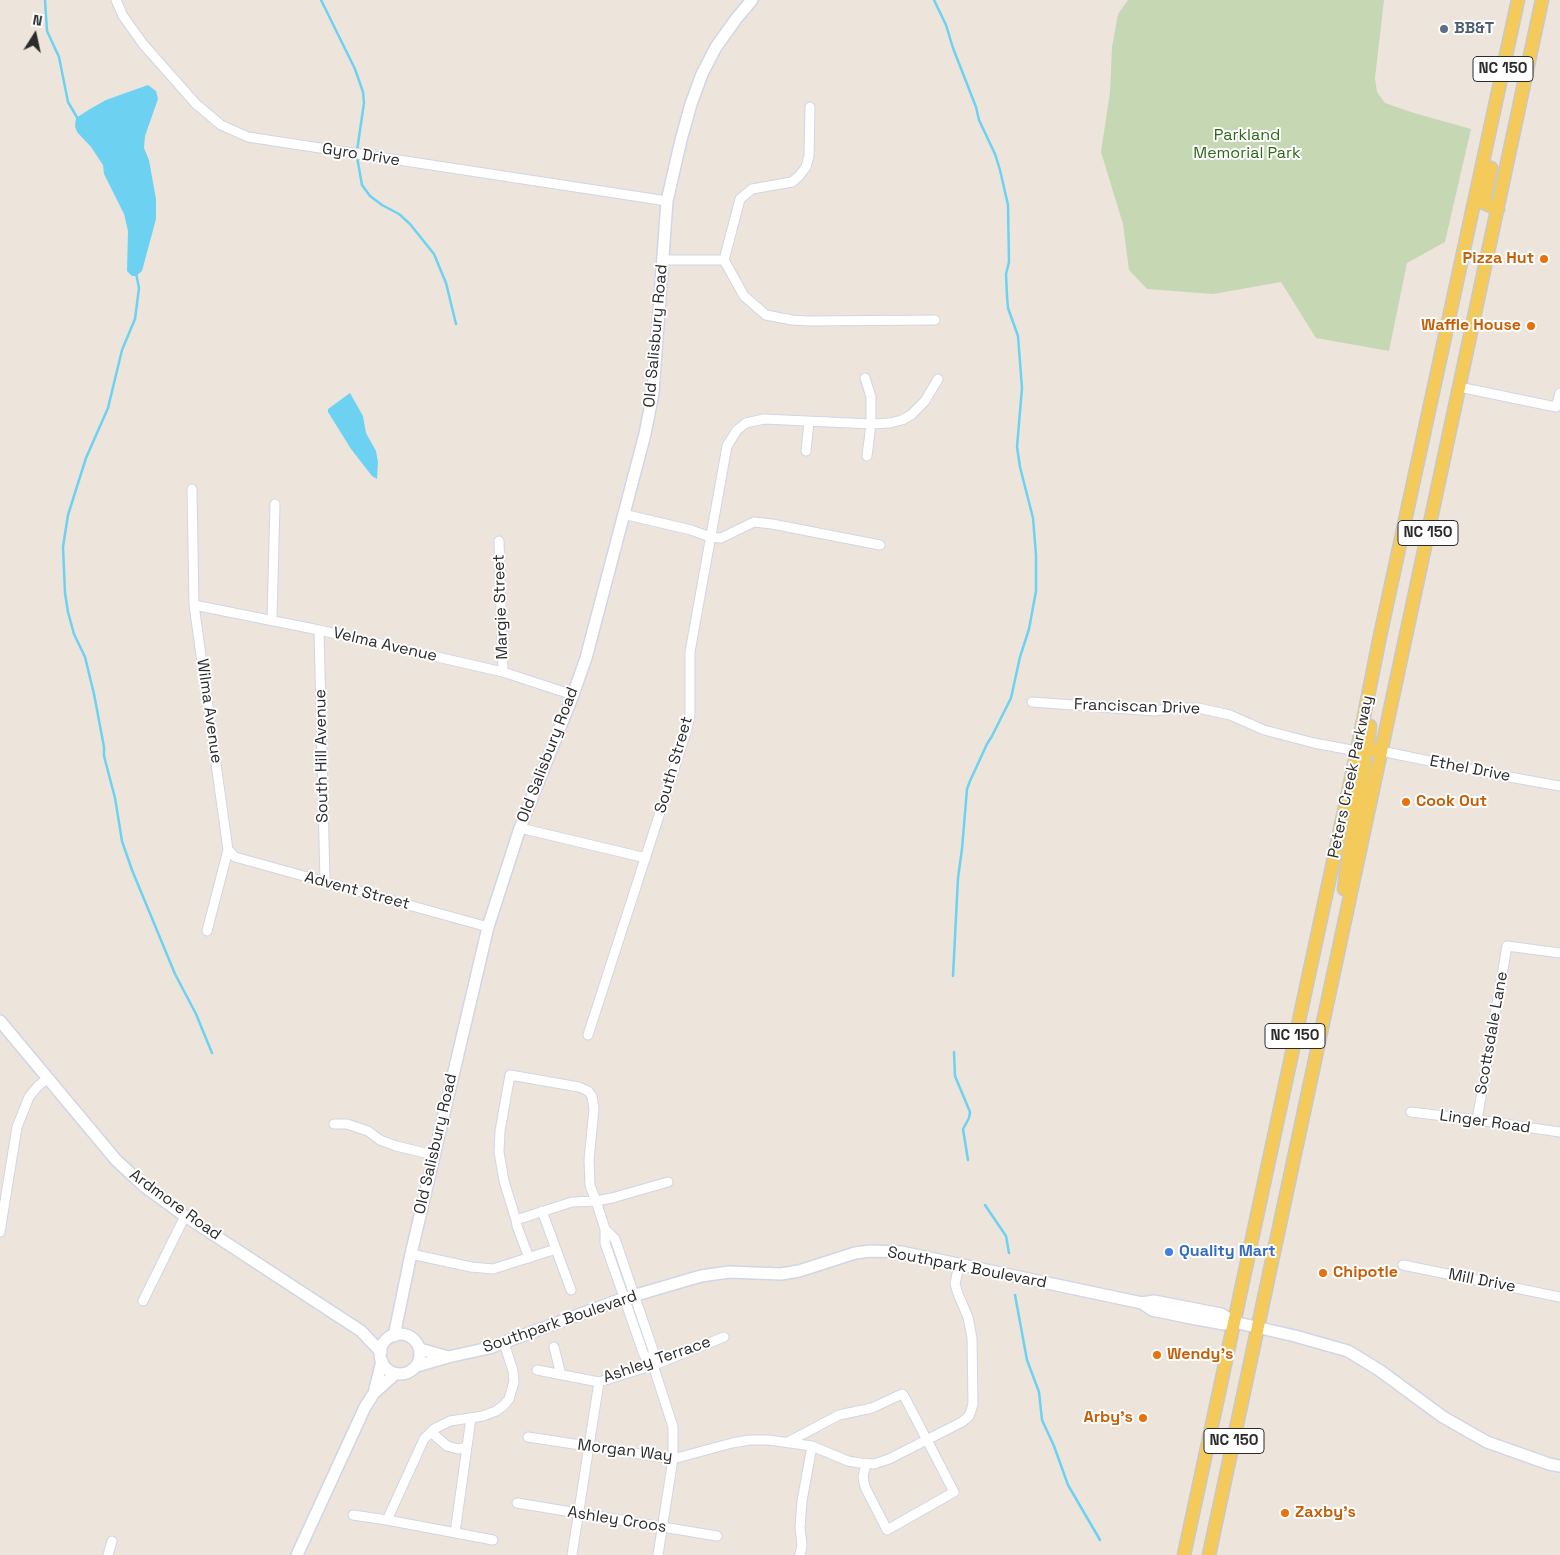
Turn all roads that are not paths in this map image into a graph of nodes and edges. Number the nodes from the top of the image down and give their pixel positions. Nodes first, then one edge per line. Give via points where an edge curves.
1 (116, 0) edge
2 (752, 0) edge
3 (1518, 0) edge
4 (1542, 0) edge
5 (1504, 68) junction
6 (810, 107) dead end
7 (667, 201) junction
8 (1498, 209) junction
9 (662, 260) junction
10 (724, 260) junction
11 (935, 320) dead end
12 (865, 378) dead end
13 (938, 379) dead end
14 (1459, 387) junction
15 (1560, 393) edge
16 (809, 422) junction
17 (870, 424) junction
18 (806, 451) dead end
19 (867, 456) dead end
20 (192, 489) dead end
21 (275, 504) dead end
22 (623, 514) junction
23 (710, 537) junction
24 (499, 541) dead end
25 (880, 545) dead end
26 (194, 605) junction
27 (272, 620) junction
28 (319, 630) junction
29 (1380, 636) junction
30 (503, 672) junction
31 (573, 695) junction
32 (1032, 702) dead end
33 (1357, 751) junction
34 (1381, 751) junction
35 (1560, 786) edge
36 (520, 828) junction
37 (228, 850) junction
38 (646, 858) junction
39 (325, 882) junction
40 (1348, 903) junction
41 (488, 927) junction
42 (207, 931) dead end
43 (1560, 953) edge
44 (0, 1021) edge
45 (588, 1035) dead end
46 (48, 1078) junction
47 (1411, 1112) dead end
48 (1477, 1120) junction
49 (334, 1124) dead end
50 (1560, 1132) edge
51 (434, 1154) junction
52 (668, 1182) dead end
53 (596, 1201) junction
54 (542, 1211) junction
55 (185, 1216) junction
56 (516, 1220) junction
57 (0, 1232) edge
58 (556, 1249) junction
59 (411, 1254) junction
60 (529, 1258) junction
61 (959, 1264) junction
62 (1404, 1265) dead end
63 (571, 1290) dead end
64 (630, 1297) junction
65 (1560, 1297) edge
66 (143, 1301) dead end
67 (400, 1305) junction
68 (1234, 1322) junction
69 (1258, 1327) junction
70 (361, 1331) junction
71 (647, 1332) junction
72 (407, 1336) junction
73 (637, 1336) junction
74 (724, 1337) dead end
75 (390, 1338) junction
76 (504, 1343) junction
77 (554, 1347) dead end
78 (420, 1349) junction
79 (381, 1357) junction
80 (448, 1357) junction
81 (653, 1365) junction
82 (417, 1366) junction
83 (537, 1370) dead end
84 (395, 1374) junction
85 (561, 1375) junction
86 (599, 1382) junction
87 (374, 1393) junction
88 (471, 1418) junction
89 (431, 1432) junction
90 (528, 1437) dead end
91 (927, 1440) junction
92 (787, 1443) junction
93 (812, 1446) junction
94 (467, 1447) junction
95 (589, 1447) junction
96 (673, 1459) junction
97 (866, 1464) junction
98 (1560, 1466) edge
99 (518, 1503) dead end
100 (579, 1514) junction
101 (353, 1515) dead end
102 (387, 1520) junction
103 (662, 1527) junction
104 (455, 1533) junction
105 (717, 1536) dead end
106 (493, 1540) dead end
107 (112, 1541) dead end
108 (108, 1555) edge
109 (297, 1555) edge
110 (572, 1555) edge
111 (658, 1555) edge
112 (800, 1555) edge
113 (1184, 1555) edge
114 (1209, 1555) edge

1 - 7 street, Gyro Drive via 143,44 196,104 221,125 248,137
2 - 7 main road, Old Salisbury Road via 716,47 702,74 681,140
3 - 5 main road, Peters Creek Parkway / NC 150
4 - 8 main road, Peters Creek Parkway / NC 150
5 - 8 main road via 1484,203
5 - 29 main road, Peters Creek Parkway / NC 150
6 - 10 street via 806,167 792,182 752,189 740,200
7 - 9 main road, Old Salisbury Road
8 - 14 main road, Peters Creek Parkway / NC 150
9 - 10 street
9 - 22 main road, Old Salisbury Road via 654,393
10 - 11 street via 744,296 766,315 808,321
12 - 17 street via 871,398
13 - 17 street via 925,401 911,415 890,423
14 - 15 street via 1556,407
14 - 34 main road, Peters Creek Parkway / NC 150
16 - 17 street
16 - 18 street
16 - 23 street, South Street via 764,419 746,423 737,430 727,446
17 - 19 street
20 - 26 street, Wilma Avenue
21 - 27 street
22 - 23 street
22 - 31 main road, Old Salisbury Road via 586,658
23 - 25 street via 721,538 754,522
23 - 38 street, South Street via 690,652 688,729
24 - 30 street, Margie Street
26 - 27 street, Velma Avenue
26 - 37 street, Wilma Avenue
27 - 28 street, Velma Avenue
28 - 30 street, Velma Avenue
28 - 39 street, South Hill Avenue
29 - 33 main road, Peters Creek Parkway / NC 150
29 - 34 main road via 1385,648 1368,745 1371,750
30 - 31 street, Velma Avenue
31 - 36 main road, Old Salisbury Road
32 - 33 street, Franciscan Drive via 1155,711 1198,708 1230,715 1270,732
33 - 40 main road via 1364,757 1365,766 1346,872 1344,889
33 - 68 main road, Peters Creek Parkway / NC 150
34 - 35 street, Ethel Drive
34 - 40 main road, Peters Creek Parkway / NC 150
36 - 38 street
36 - 41 main road, Old Salisbury Road
37 - 39 street, Advent Street via 235,857
37 - 42 street, Wilma Avenue
38 - 45 street, South Street
39 - 41 street, Advent Street
40 - 69 main road, Peters Creek Parkway / NC 150
41 - 51 main road, Old Salisbury Road
43 - 48 street, Scottsdale Lane via 1507,946
44 - 46 main road, Ardmore Road
46 - 55 main road, Ardmore Road via 116,1160 144,1186
46 - 57 street via 29,1097 17,1127
47 - 48 street, Linger Road
48 - 50 street, Linger Road
49 - 51 street via 347,1124 396,1146
51 - 59 main road, Old Salisbury Road
52 - 53 street
53 - 54 street via 572,1202
53 - 56 street via 590,1185 589,1167 594,1109 591,1094 579,1086 510,1075 499,1152
53 - 64 street via 605,1230 605,1242
54 - 56 street
54 - 58 street
55 - 66 street
55 - 70 main road, Ardmore Road
56 - 60 street
58 - 60 street
58 - 63 street
59 - 60 street via 493,1269
59 - 67 main road, Old Salisbury Road
61 - 64 main road, Southpark Boulevard via 900,1252 871,1251 855,1253 799,1272 729,1272 701,1276
61 - 68 main road, Southpark Boulevard via 1142,1302 1152,1310 1224,1324
61 - 91 street, Morgan Way via 955,1284 970,1324 973,1404 969,1416 962,1422
62 - 65 street, Mill Drive
64 - 71 street
64 - 73 street
64 - 76 main road, Southpark Boulevard
67 - 72 main road, Old Salisbury Road
67 - 75 main road, Old Salisbury Road
68 - 69 main road, Southpark Boulevard
68 - 113 main road, Peters Creek Parkway / NC 150
69 - 98 main road, Southpark Boulevard via 1348,1351 1443,1417 1487,1442
69 - 114 main road, Peters Creek Parkway / NC 150
70 - 75 main road, Ardmore Road
70 - 79 main road, Ardmore Road
71 - 73 street
71 - 81 street via 653,1350
72 - 75 main road
72 - 78 main road via 413,1338
73 - 81 street via 644,1355
74 - 81 street, Ashley Terrace
75 - 79 main road, Old Salisbury Road
76 - 80 main road, Southpark Boulevard
76 - 88 street via 513,1371 512,1391 503,1406 489,1414
77 - 85 street
78 - 80 main road, Southpark Boulevard
78 - 82 main road
79 - 84 main road via 385,1367
79 - 87 main road, Old Salisbury Road
80 - 82 main road, Southpark Boulevard
81 - 86 street, Ashley Terrace
81 - 96 street via 673,1427
82 - 84 main road, Old Salisbury Road via 407,1373
83 - 85 street, Ashley Terrace
84 - 87 main road, Old Salisbury Road
85 - 86 street, Ashley Terrace
86 - 95 street
87 - 109 main road, Old Salisbury Road
88 - 89 street via 450,1421
88 - 94 street
89 - 94 street via 448,1446
89 - 102 street via 424,1439
90 - 95 street, Morgan Way
91 - 92 street via 902,1394 872,1408 839,1415
91 - 97 street, Morgan Way via 882,1462
91 - 97 street via 954,1492 887,1530 865,1487
92 - 93 street, Morgan Way
92 - 96 street, Morgan Way via 750,1440
93 - 97 street, Morgan Way via 848,1461
93 - 112 street via 802,1501
94 - 104 street
95 - 96 street, Morgan Way
95 - 100 street
96 - 103 street
99 - 100 street, Ashley Croos
100 - 103 street, Ashley Croos
100 - 110 street
101 - 102 street
102 - 104 street
103 - 105 street, Ashley Croos
103 - 111 street
104 - 106 street
107 - 108 street

